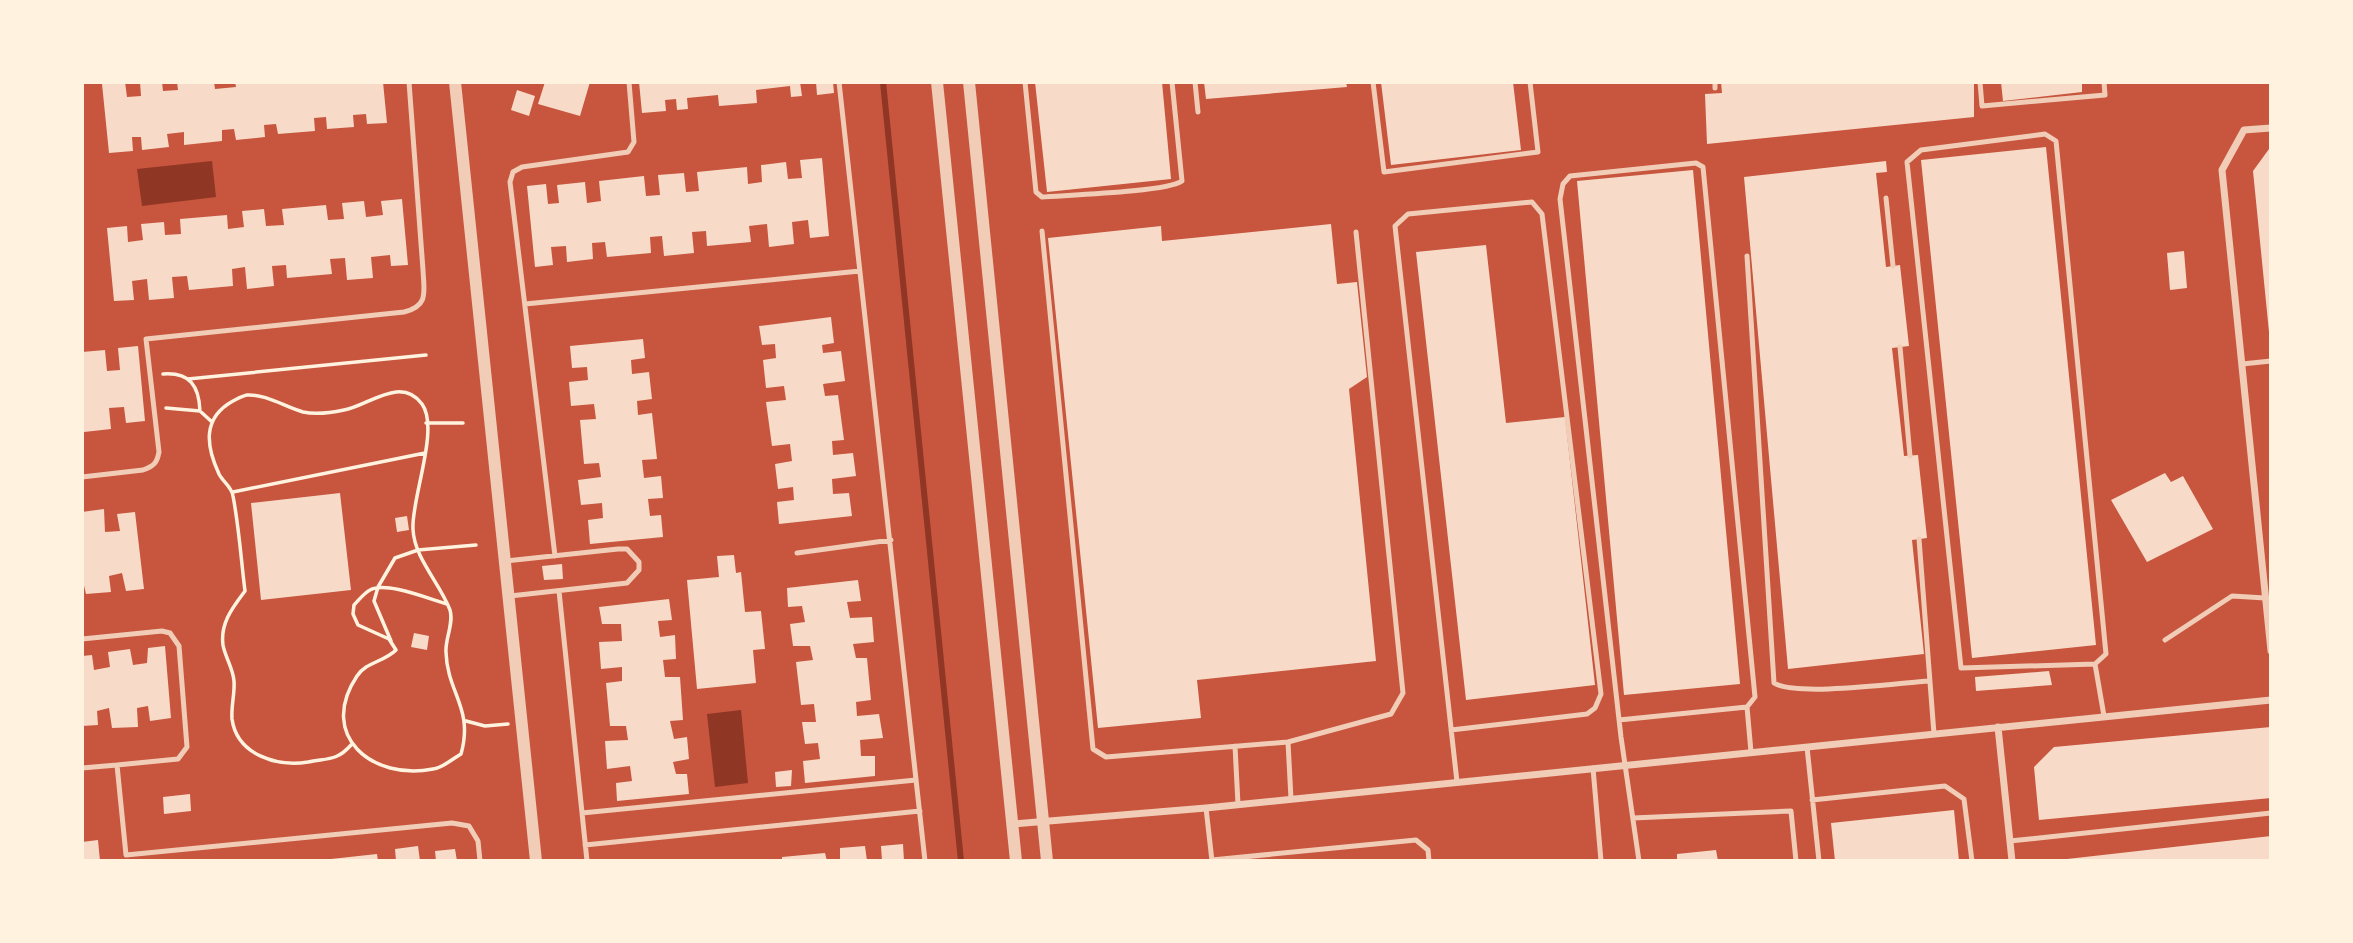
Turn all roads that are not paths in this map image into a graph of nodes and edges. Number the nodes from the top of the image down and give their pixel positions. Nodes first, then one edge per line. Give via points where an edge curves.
1 (409, 82) edge
2 (455, 82) edge
3 (629, 82) edge
4 (839, 82) edge
5 (937, 82) edge
6 (969, 82) edge
7 (1025, 82) edge
8 (1172, 82) edge
9 (1195, 82) edge
10 (1374, 82) edge
11 (1530, 82) edge
12 (1980, 82) edge
13 (2104, 82) edge
14 (1198, 112) dead end
15 (2271, 128) edge
16 (1886, 198) dead end
17 (1042, 231) dead end
18 (1356, 232) dead end
19 (1747, 256) dead end
20 (1893, 266) dead end
21 (860, 271) junction
22 (525, 304) junction
23 (1900, 347) dead end
24 (2271, 361) edge
25 (2242, 364) junction
26 (1910, 456) dead end
27 (82, 477) edge
28 (1919, 539) dead end
29 (891, 540) junction
30 (797, 553) dead end
31 (555, 556) junction
32 (506, 561) junction
33 (559, 591) junction
34 (510, 596) junction
35 (2265, 598) junction
36 (82, 639) edge
37 (2165, 640) dead end
38 (2271, 651) edge
39 (2095, 664) junction
40 (1928, 681) junction
41 (2271, 700) edge
42 (1747, 706) junction
43 (2104, 716) junction
44 (1619, 720) junction
45 (1998, 727) junction
46 (1451, 730) junction
47 (1934, 734) junction
48 (1288, 742) junction
49 (1235, 746) junction
50 (1807, 747) junction
51 (1751, 752) junction
52 (117, 765) junction
53 (1624, 765) junction
54 (82, 768) edge
55 (1593, 768) junction
56 (916, 780) junction
57 (1457, 782) junction
58 (1291, 799) junction
59 (1812, 800) junction
60 (1238, 804) junction
61 (1206, 808) junction
62 (920, 811) junction
63 (582, 813) junction
64 (2271, 813) edge
65 (1633, 818) junction
66 (1043, 822) junction
67 (1013, 824) junction
68 (2010, 841) junction
69 (585, 845) junction
70 (1310, 850) junction
71 (126, 858) edge
72 (480, 861) edge
73 (536, 861) edge
74 (587, 861) edge
75 (925, 861) edge
76 (1016, 861) edge
77 (1047, 861) edge
78 (1212, 861) edge
79 (1311, 861) edge
80 (1429, 861) edge
81 (1601, 861) edge
82 (1639, 861) edge
83 (1796, 861) edge
84 (1819, 861) edge
85 (1972, 861) edge
86 (2012, 861) edge

1 - 27 lane via 422,303 404,312 146,339 157,461 143,470
2 - 32 street
3 - 22 lane via 634,142 628,152 513,172 510,182
4 - 21 lane
5 - 67 street
6 - 66 street
7 - 8 lane via 1036,192 1042,197 1151,189 1182,181
9 - 14 lane
10 - 11 lane via 1384,172 1538,152
12 - 13 lane via 1982,106 2105,95
15 - 25 street via 2244,130 2222,170
16 - 20 lane
17 - 49 lane via 1093,749 1106,757
18 - 48 lane via 1403,693 1391,714
19 - 40 lane via 1774,683 1805,690
21 - 22 lane
21 - 29 lane
22 - 31 lane
23 - 26 lane
24 - 25 lane
25 - 35 street
28 - 40 lane
29 - 30 lane
29 - 56 lane
31 - 32 lane
31 - 33 lane via 628,549 639,562 639,570 627,583
32 - 34 street
33 - 34 lane
33 - 63 lane
34 - 73 street
35 - 37 lane via 2232,596
35 - 38 street
36 - 52 lane via 162,631 170,633 179,646 187,747 178,759
39 - 39 lane via 2106,654 2056,141 2045,134 1922,150 1908,162 1961,668
39 - 43 lane
40 - 47 lane
41 - 43 street
42 - 44 lane
42 - 44 lane via 1755,697 1703,167 1680,163 1570,176 1560,199
42 - 51 lane
43 - 45 street
44 - 53 lane
45 - 47 street
45 - 68 street
46 - 46 lane via 1395,226 1408,214 1532,202 1542,214 1601,694 1587,714
46 - 57 lane
47 - 50 street
48 - 49 lane
48 - 58 lane
49 - 60 lane
50 - 51 street
50 - 59 lane
51 - 53 street
52 - 54 lane
52 - 71 lane
53 - 55 street
53 - 65 lane
55 - 57 street
55 - 81 lane
56 - 62 lane
56 - 63 lane
57 - 58 street
58 - 60 street
59 - 84 lane
59 - 85 lane via 1945,786 1965,799
60 - 61 street
61 - 66 street
61 - 78 lane
62 - 69 lane
62 - 75 lane
63 - 69 lane
64 - 68 lane
65 - 82 lane
65 - 83 lane via 1791,811
66 - 67 street
66 - 77 street
67 - 76 street
68 - 86 street
69 - 74 lane
70 - 78 lane
70 - 79 lane
70 - 80 lane via 1416,840 1428,849
71 - 72 lane via 452,823 468,826 478,841

